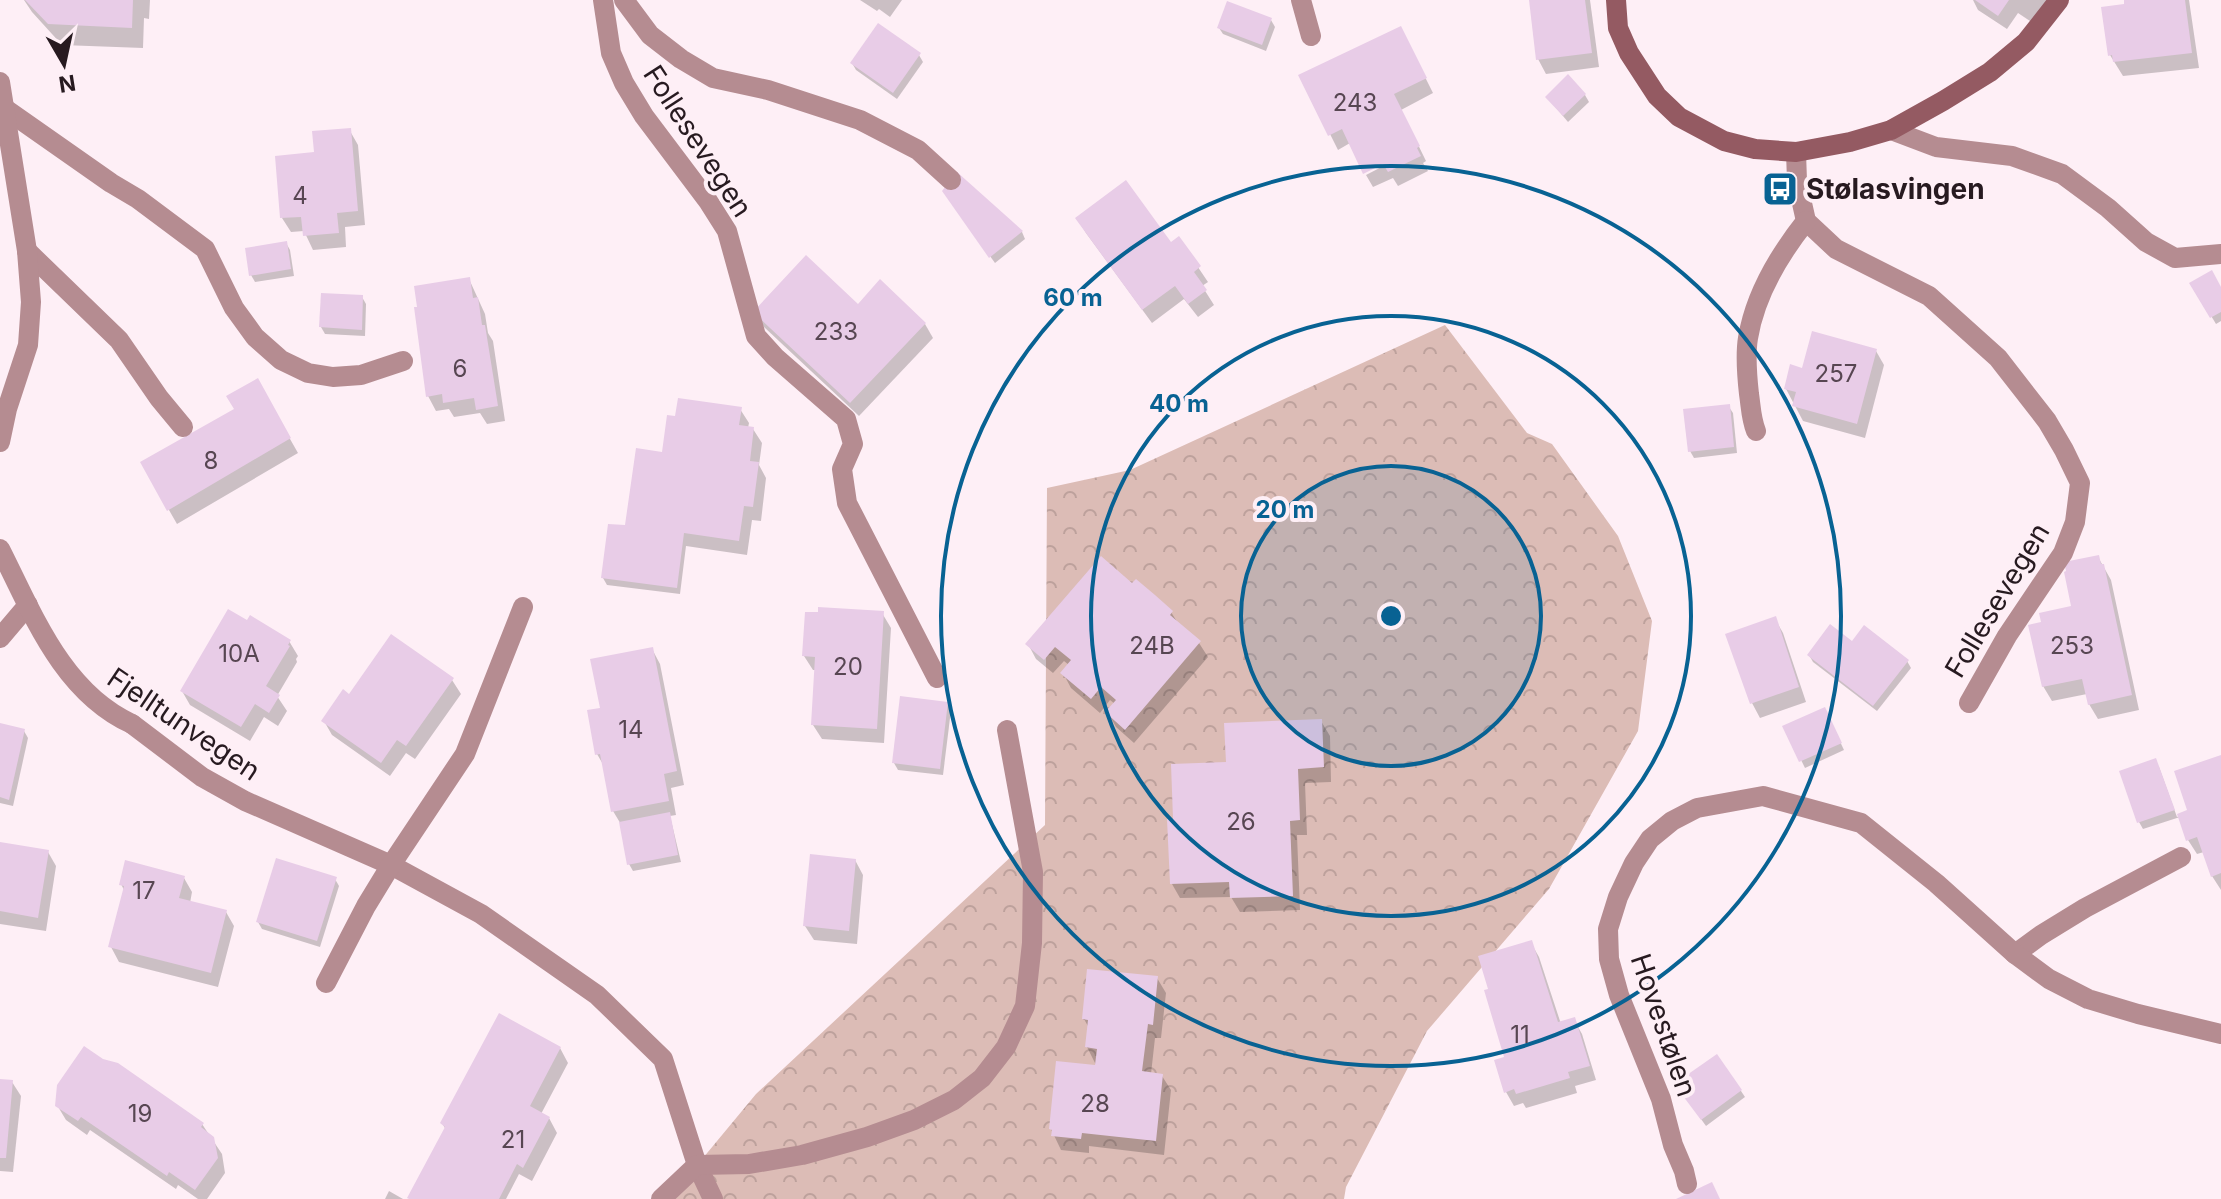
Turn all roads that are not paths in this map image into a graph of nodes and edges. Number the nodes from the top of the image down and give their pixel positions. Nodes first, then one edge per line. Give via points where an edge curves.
1 (603, 0) edge
2 (624, 0) edge
3 (1301, 0) edge
4 (1616, 0) edge
5 (2059, 0) edge
6 (1311, 36) dead end
7 (0, 82) edge
8 (4, 108) junction
9 (1891, 130) junction
10 (1796, 152) junction
11 (951, 180) dead end
12 (1806, 221) junction
13 (27, 251) junction
14 (2221, 254) edge
15 (403, 361) dead end
16 (183, 427) dead end
17 (1756, 431) dead end
18 (0, 442) edge
19 (0, 549) edge
20 (28, 605) junction
21 (523, 607) dead end
22 (0, 638) edge
23 (937, 678) dead end
24 (1969, 703) dead end
25 (1007, 730) dead end
26 (2181, 857) dead end
27 (391, 865) junction
28 (2015, 954) junction
29 (326, 983) dead end
30 (2221, 1034) edge
31 (697, 1165) junction
32 (1687, 1184) dead end
33 (661, 1199) edge
34 (713, 1199) edge

1 - 23 street, Follesevegen via 611,53 624,83 727,231 756,336 846,419 853,444 842,469 847,503
2 - 11 street, Follesevegen via 650,35 713,78 860,120 918,150
3 - 6 street
4 - 10 main road via 1618,28 1629,53 1657,96 1679,117 1724,141
5 - 9 main road via 2026,42 1990,72
7 - 8 street
8 - 13 street
8 - 15 street via 205,249 234,308 281,360 333,377 361,375
9 - 10 main road
9 - 14 street via 1936,147 2012,156 2062,174 2146,242 2175,258
10 - 12 street
12 - 17 street via 1770,275 1747,339
12 - 24 street, Follesevegen via 1836,249 1929,296 1998,358 2047,421 2080,483 2075,522 2063,553
13 - 16 street via 119,340
13 - 18 street via 28,345
19 - 20 street, Fjelltunvegen
20 - 22 street
20 - 27 street, Fjelltunvegen via 70,677 111,715 245,801
21 - 27 street via 465,754
25 - 31 street via 1033,886 1025,1006 1006,1047 982,1078 954,1100 914,1120 802,1155
26 - 28 street via 2085,908
27 - 29 street
27 - 31 street, Fjelltunvegen via 481,914 623,1019 663,1059
28 - 30 street, Hovestølen via 2088,999
28 - 32 street, Hovestølen via 1861,823 1763,796 1697,808 1672,821 1650,839 1623,886 1608,929 1609,959
31 - 33 street
31 - 34 street, Fjelltunvegen

